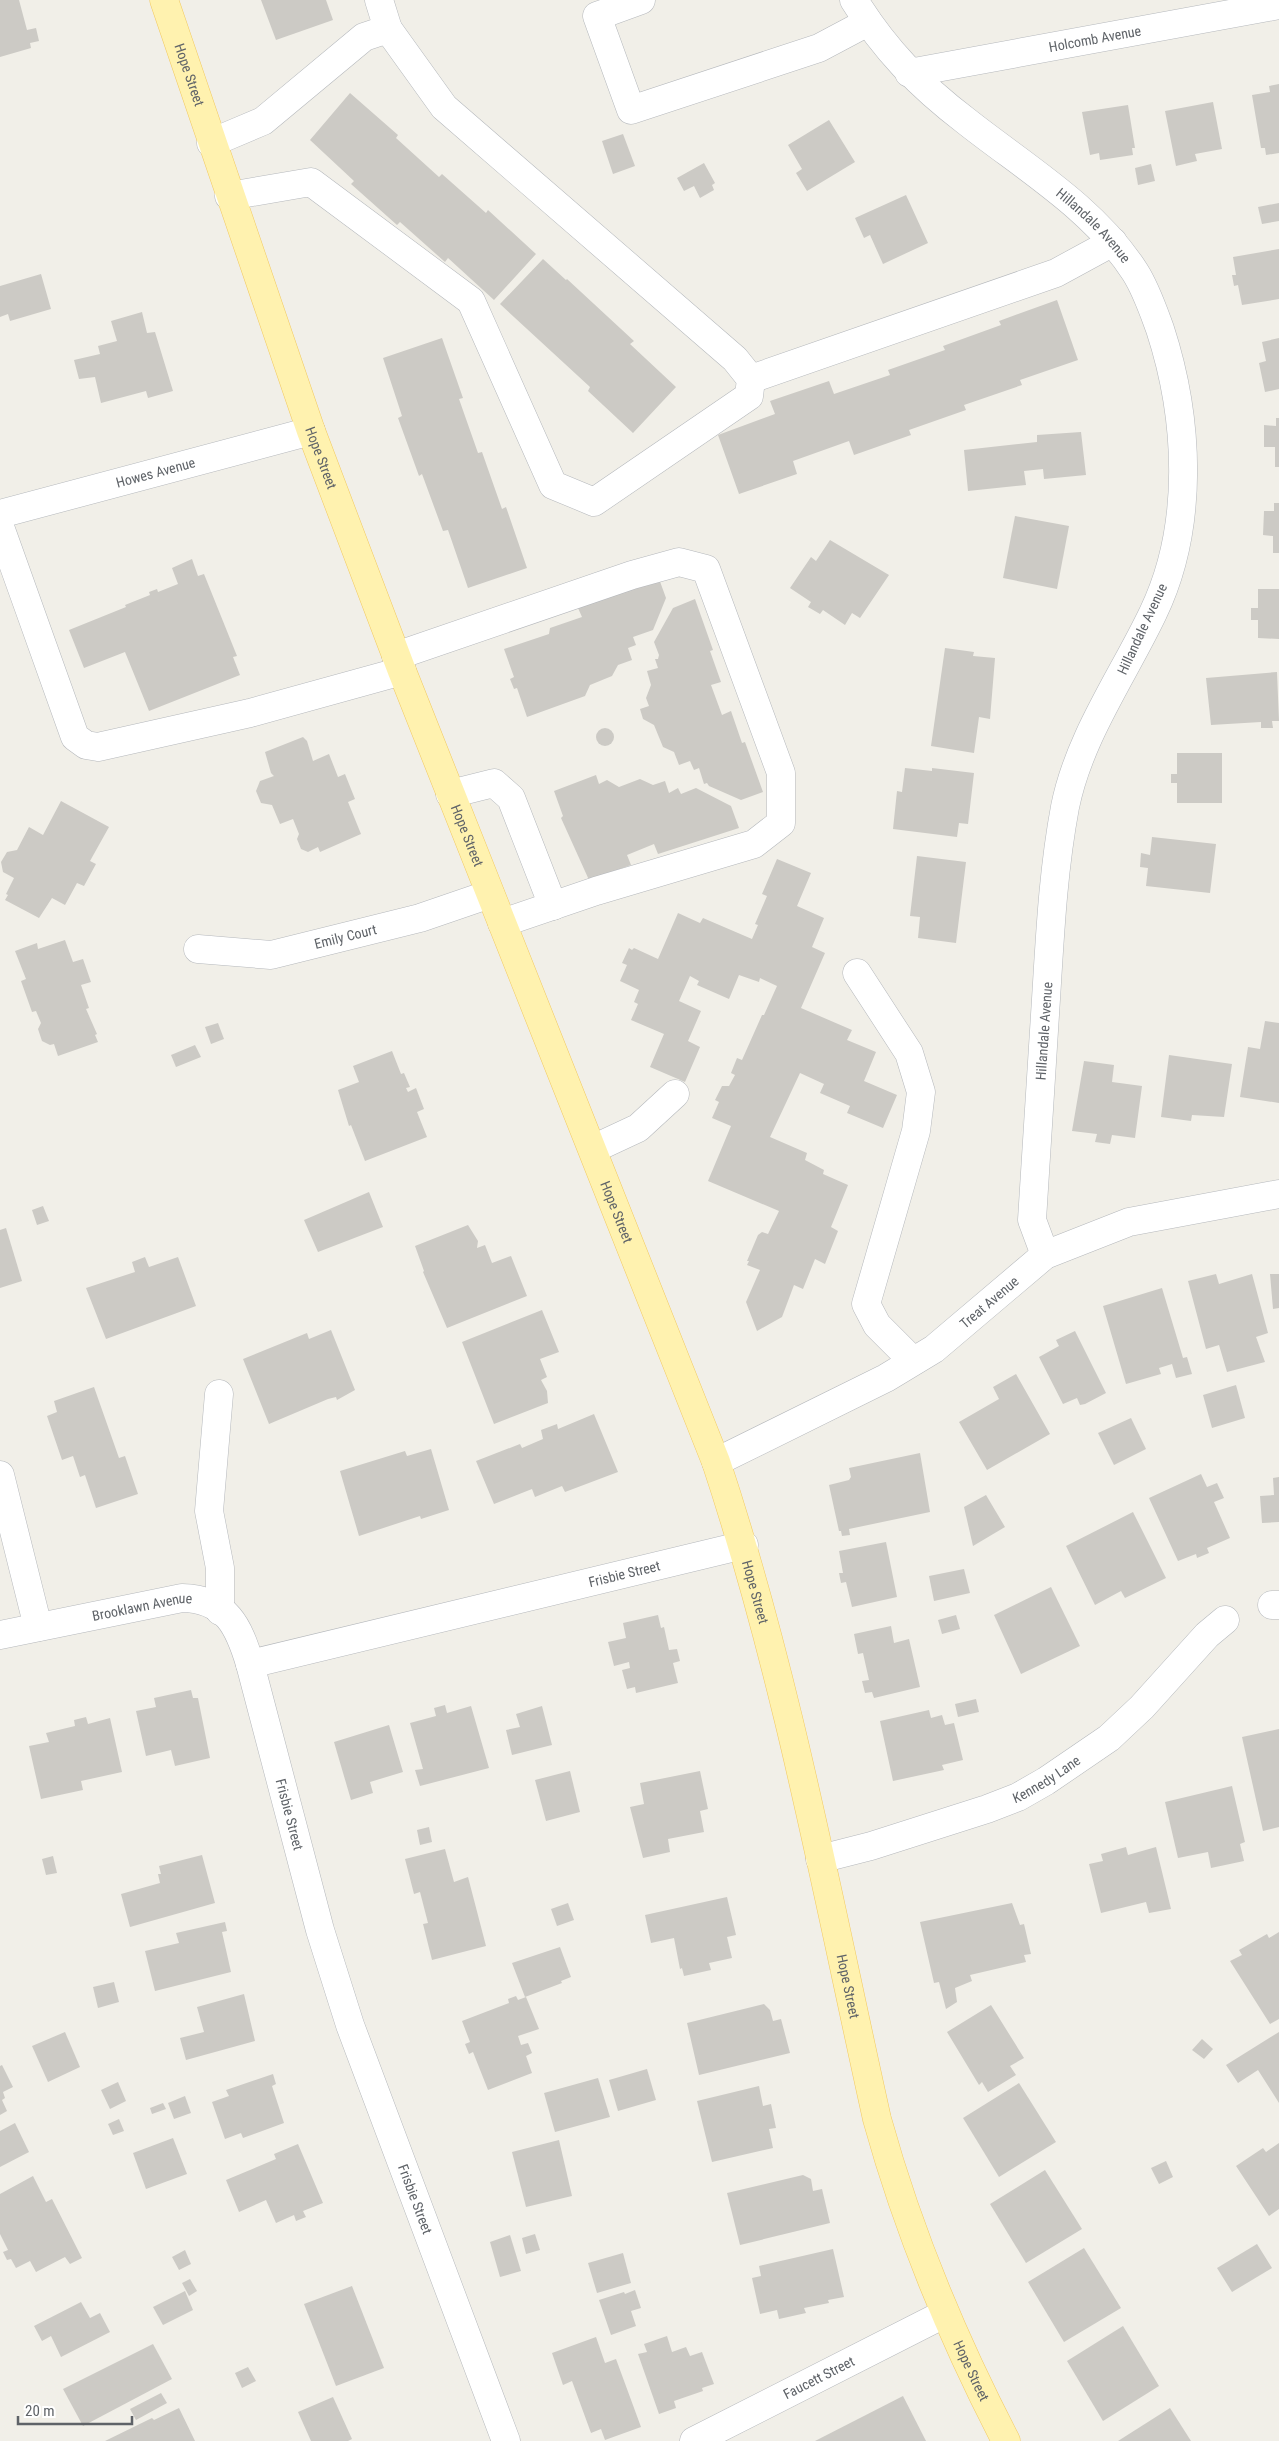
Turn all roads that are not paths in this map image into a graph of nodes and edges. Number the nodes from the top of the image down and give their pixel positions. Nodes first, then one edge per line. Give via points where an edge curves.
1 (164, 0) edge
2 (378, 0) edge
3 (641, 0) edge
4 (1279, 4) edge
5 (861, 11) edge
6 (388, 29) junction
7 (909, 73) junction
8 (211, 143) junction
9 (229, 196) junction
10 (1113, 242) junction
11 (751, 379) junction
12 (311, 431) junction
13 (0, 514) edge
14 (0, 527) edge
15 (399, 663) junction
16 (450, 794) junction
17 (490, 894) junction
18 (553, 906) junction
19 (502, 923) junction
20 (198, 949) dead end
21 (857, 973) dead end
22 (675, 1094) dead end
23 (593, 1149) junction
24 (1279, 1194) edge
25 (1045, 1255) junction
26 (913, 1361) junction
27 (219, 1394) dead end
28 (716, 1462) junction
29 (0, 1475) edge
30 (744, 1545) junction
31 (220, 1610) junction
32 (1225, 1620) dead end
33 (38, 1628) junction
34 (0, 1635) edge
35 (250, 1664) junction
36 (820, 1859) junction
37 (944, 2314) junction
38 (506, 2441) edge
39 (694, 2441) edge
40 (1006, 2441) edge

1 - 8 main road, Hope Street
2 - 6 street
3 - 5 street via 597,16 631,110 819,48
4 - 7 street, Holcomb Avenue
5 - 7 street, Hillandale Avenue via 875,34
6 - 8 street via 364,37 263,121
6 - 11 street via 444,107 735,359
7 - 10 street, Hillandale Avenue via 963,120 1074,204
8 - 9 main road, Hope Street
9 - 11 street via 311,182 470,301 553,486 594,502 749,396
9 - 12 main road, Hope Street
10 - 11 street via 1056,272
10 - 25 street, Hillandale Avenue via 1136,273 1153,309 1170,361 1180,413 1182,490 1173,559 1158,600 1076,764 1066,805 1054,877 1032,1220
12 - 13 street, Howes Avenue
12 - 15 main road, Hope Street
14 - 15 street via 75,737 86,745 98,747 250,713
15 - 16 main road, Hope Street
15 - 18 street via 632,575 679,562 706,569 781,773 781,824 754,844
16 - 17 main road, Hope Street
16 - 18 street via 494,782 511,798
17 - 19 main road, Hope Street
17 - 20 street, Emily Court via 420,918 271,955
18 - 19 street
19 - 23 main road, Hope Street
21 - 26 street via 909,1053 921,1092 916,1131 866,1304 877,1325
22 - 23 street via 638,1128
23 - 28 main road, Hope Street
24 - 25 street, Treat Avenue via 1129,1222
25 - 26 street, Treat Avenue via 968,1322
26 - 28 street, Treat Avenue via 784,1430
27 - 31 street via 209,1511 220,1568
28 - 30 main road, Hope Street
29 - 33 street
30 - 35 street, Frisbie Street
30 - 36 main road, Hope Street via 778,1672
31 - 33 street, Brooklawn Avenue via 202,1601 182,1598
31 - 35 street, Brooklawn Avenue via 236,1625
32 - 36 street, Kennedy Lane via 1109,1738 1046,1781 987,1809
33 - 34 street, Brooklawn Avenue
35 - 38 street, Frisbie Street via 320,1930 350,2025
36 - 37 main road, Hope Street via 884,2146
37 - 39 street, Faucett Street
37 - 40 main road, Hope Street

